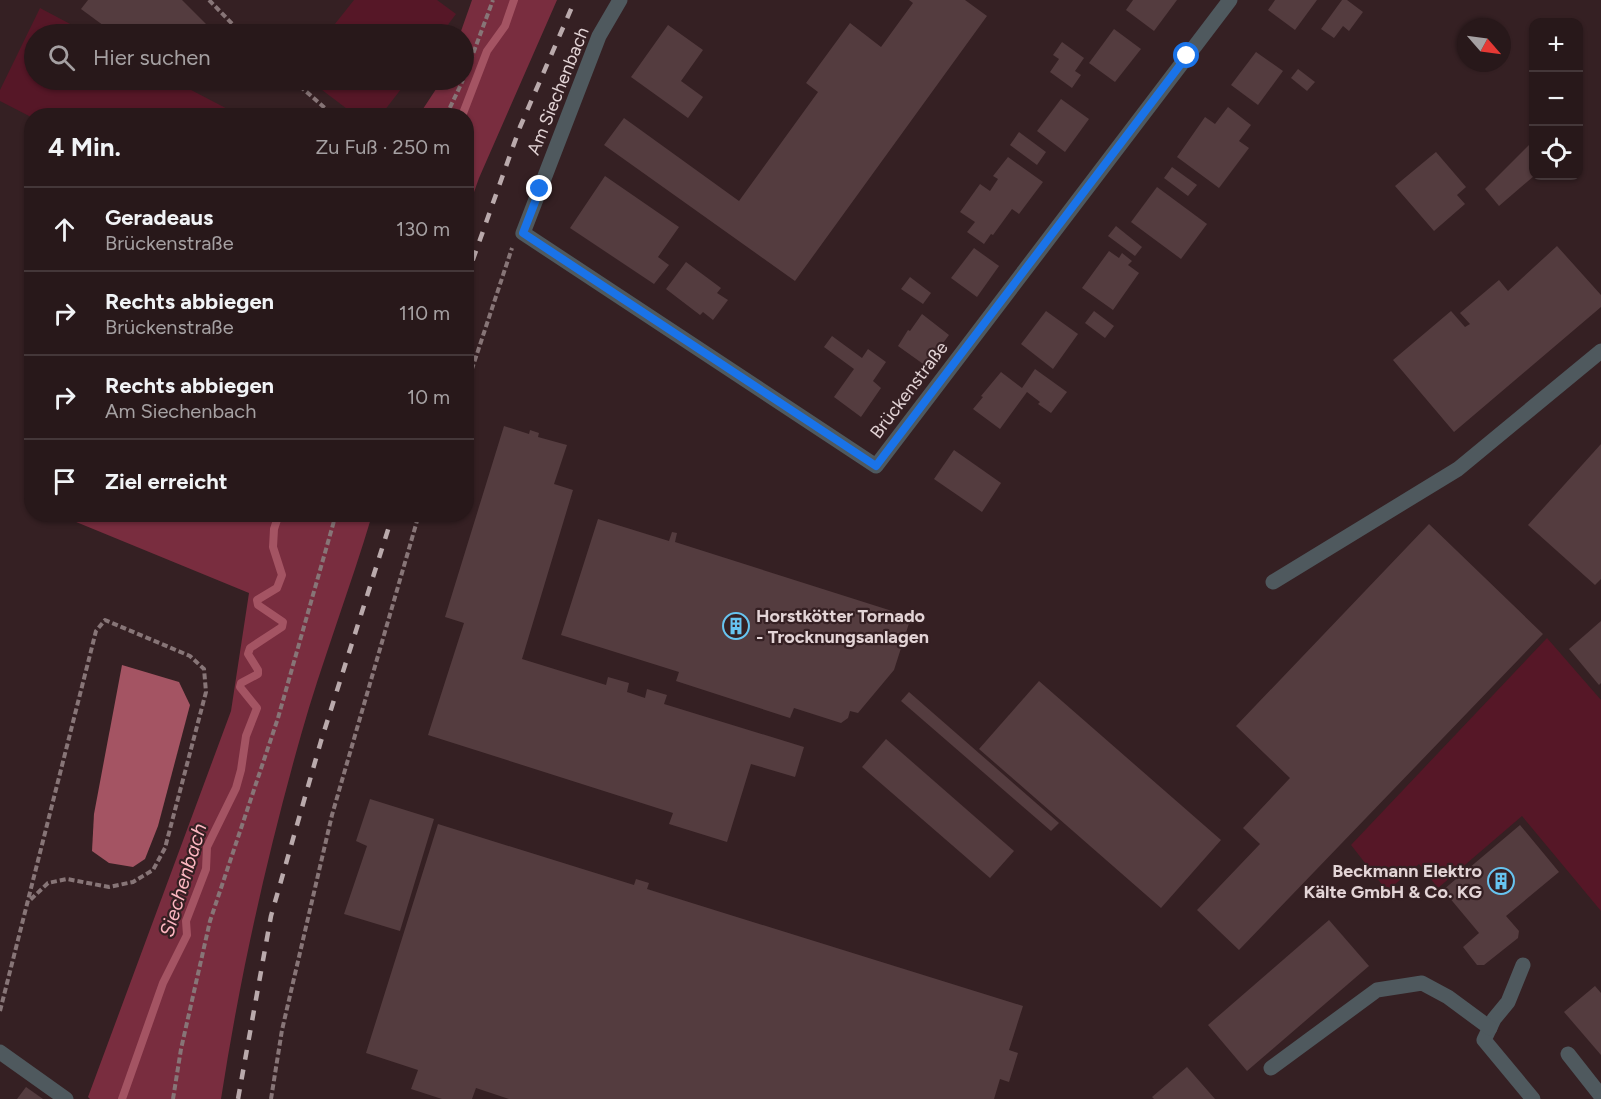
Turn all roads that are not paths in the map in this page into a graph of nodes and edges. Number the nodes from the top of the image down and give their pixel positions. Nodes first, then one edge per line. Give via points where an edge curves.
1 (620, 0) edge
2 (1230, 0) edge
3 (523, 233) joint
4 (1601, 351) edge
5 (1273, 582) dead end
6 (1523, 965) dead end
7 (1490, 1028) junction
8 (0, 1052) edge
9 (1568, 1054) dead end
10 (1271, 1068) dead end
11 (1601, 1096) edge
12 (66, 1099) edge
13 (1533, 1099) edge

1 - 3 street, Am Siechenbach via 599,36
2 - 3 street, Brückenstraße via 876,466
4 - 5 street via 1458,469
6 - 7 street via 1508,1002
7 - 10 street via 1449,997 1422,983 1377,990
7 - 13 street via 1484,1040
8 - 12 street
9 - 11 street

